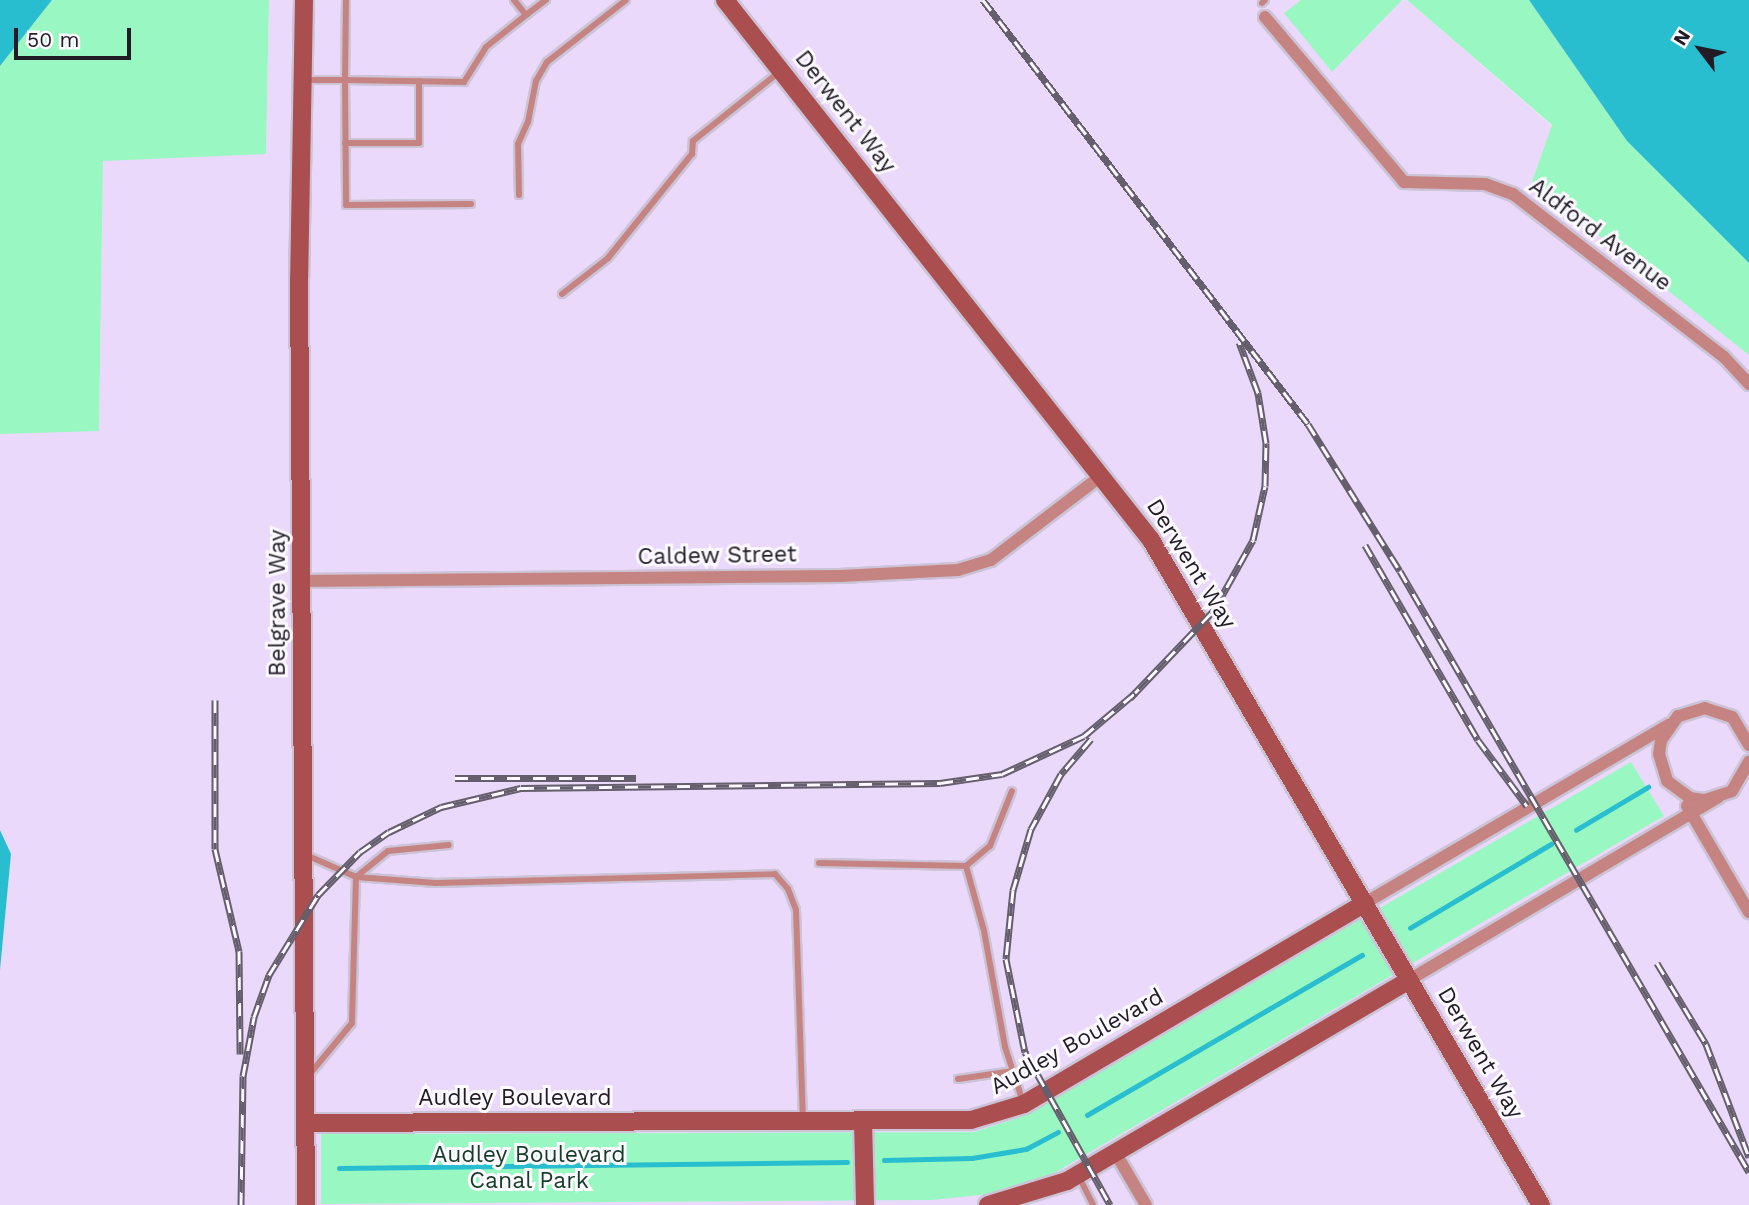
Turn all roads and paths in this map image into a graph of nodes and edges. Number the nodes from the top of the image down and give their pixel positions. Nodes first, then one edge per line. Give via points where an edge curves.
1 (304, 0) edge
2 (346, 0) edge
3 (514, 0) edge
4 (546, 0) edge
5 (626, 0) edge
6 (725, 0) edge
7 (526, 15) junction
8 (1265, 17) dead end
9 (780, 71) junction
10 (302, 80) junction
11 (345, 80) junction
12 (419, 81) junction
13 (345, 143) junction
14 (519, 195) dead end
15 (471, 204) dead end
16 (562, 293) dead end
17 (1749, 384) edge
18 (1102, 475) junction
19 (302, 581) junction
20 (1732, 717) junction
21 (1749, 721) edge
22 (1669, 725) junction
23 (1749, 745) edge
24 (1749, 762) edge
25 (1745, 778) edge
26 (1012, 791) dead end
27 (1678, 791) junction
28 (1719, 797) junction
29 (1692, 813) junction
30 (449, 845) dead end
31 (304, 854) junction
32 (819, 863) dead end
33 (966, 866) junction
34 (356, 877) junction
35 (1364, 904) junction
36 (1749, 912) edge
37 (1409, 980) junction
38 (1013, 1071) junction
39 (306, 1079) junction
40 (958, 1079) dead end
41 (1024, 1104) junction
42 (803, 1121) junction
43 (863, 1121) junction
44 (305, 1124) junction
45 (1115, 1152) junction
46 (1078, 1175) junction
47 (306, 1205) edge
48 (865, 1205) edge
49 (988, 1205) edge
50 (1093, 1205) edge
51 (1146, 1205) edge
52 (1541, 1205) edge

1 - 10 street, Belgrave Way
2 - 11 lane
3 - 7 lane
4 - 7 lane
5 - 14 lane via 547,62 536,81 528,122 518,144
6 - 9 street, Derwent Way
7 - 12 lane via 486,47 464,82
8 - 17 street, Aldford Avenue via 1404,182 1485,184 1513,194 1724,356
9 - 16 lane via 693,141 692,154 608,258
9 - 18 street, Derwent Way
10 - 11 lane
10 - 19 street, Belgrave Way
11 - 12 lane
11 - 13 lane
12 - 13 lane via 419,143
13 - 15 lane via 345,205
18 - 19 street, Caldew Street via 991,560 958,570 840,576
18 - 35 street, Derwent Way via 1152,540
19 - 31 street, Belgrave Way
20 - 21 street
20 - 22 street, Audley Boulevard via 1705,708 1678,716
20 - 23 street
22 - 27 street via 1659,754 1667,781
22 - 35 street, Audley Boulevard
24 - 25 street
25 - 28 street
26 - 33 lane via 990,846
27 - 28 street via 1690,798
27 - 29 street
28 - 29 street
29 - 36 street
29 - 37 street
30 - 34 lane via 388,850
31 - 34 lane
31 - 39 street, Belgrave Way
32 - 33 lane
33 - 38 lane
34 - 39 lane via 352,1023
34 - 42 lane via 436,883 775,874 788,889 796,910
35 - 37 street, Derwent Way
35 - 41 street, Audley Boulevard
37 - 45 street
37 - 52 street, Derwent Way
38 - 40 lane
38 - 41 lane
39 - 44 street, Belgrave Way
41 - 43 street, Audley Boulevard via 971,1120
42 - 43 street, Audley Boulevard
42 - 44 street, Audley Boulevard
43 - 48 street
44 - 47 street, Belgrave Way
45 - 46 street
45 - 51 street
46 - 49 street via 1041,1192
46 - 50 lane

